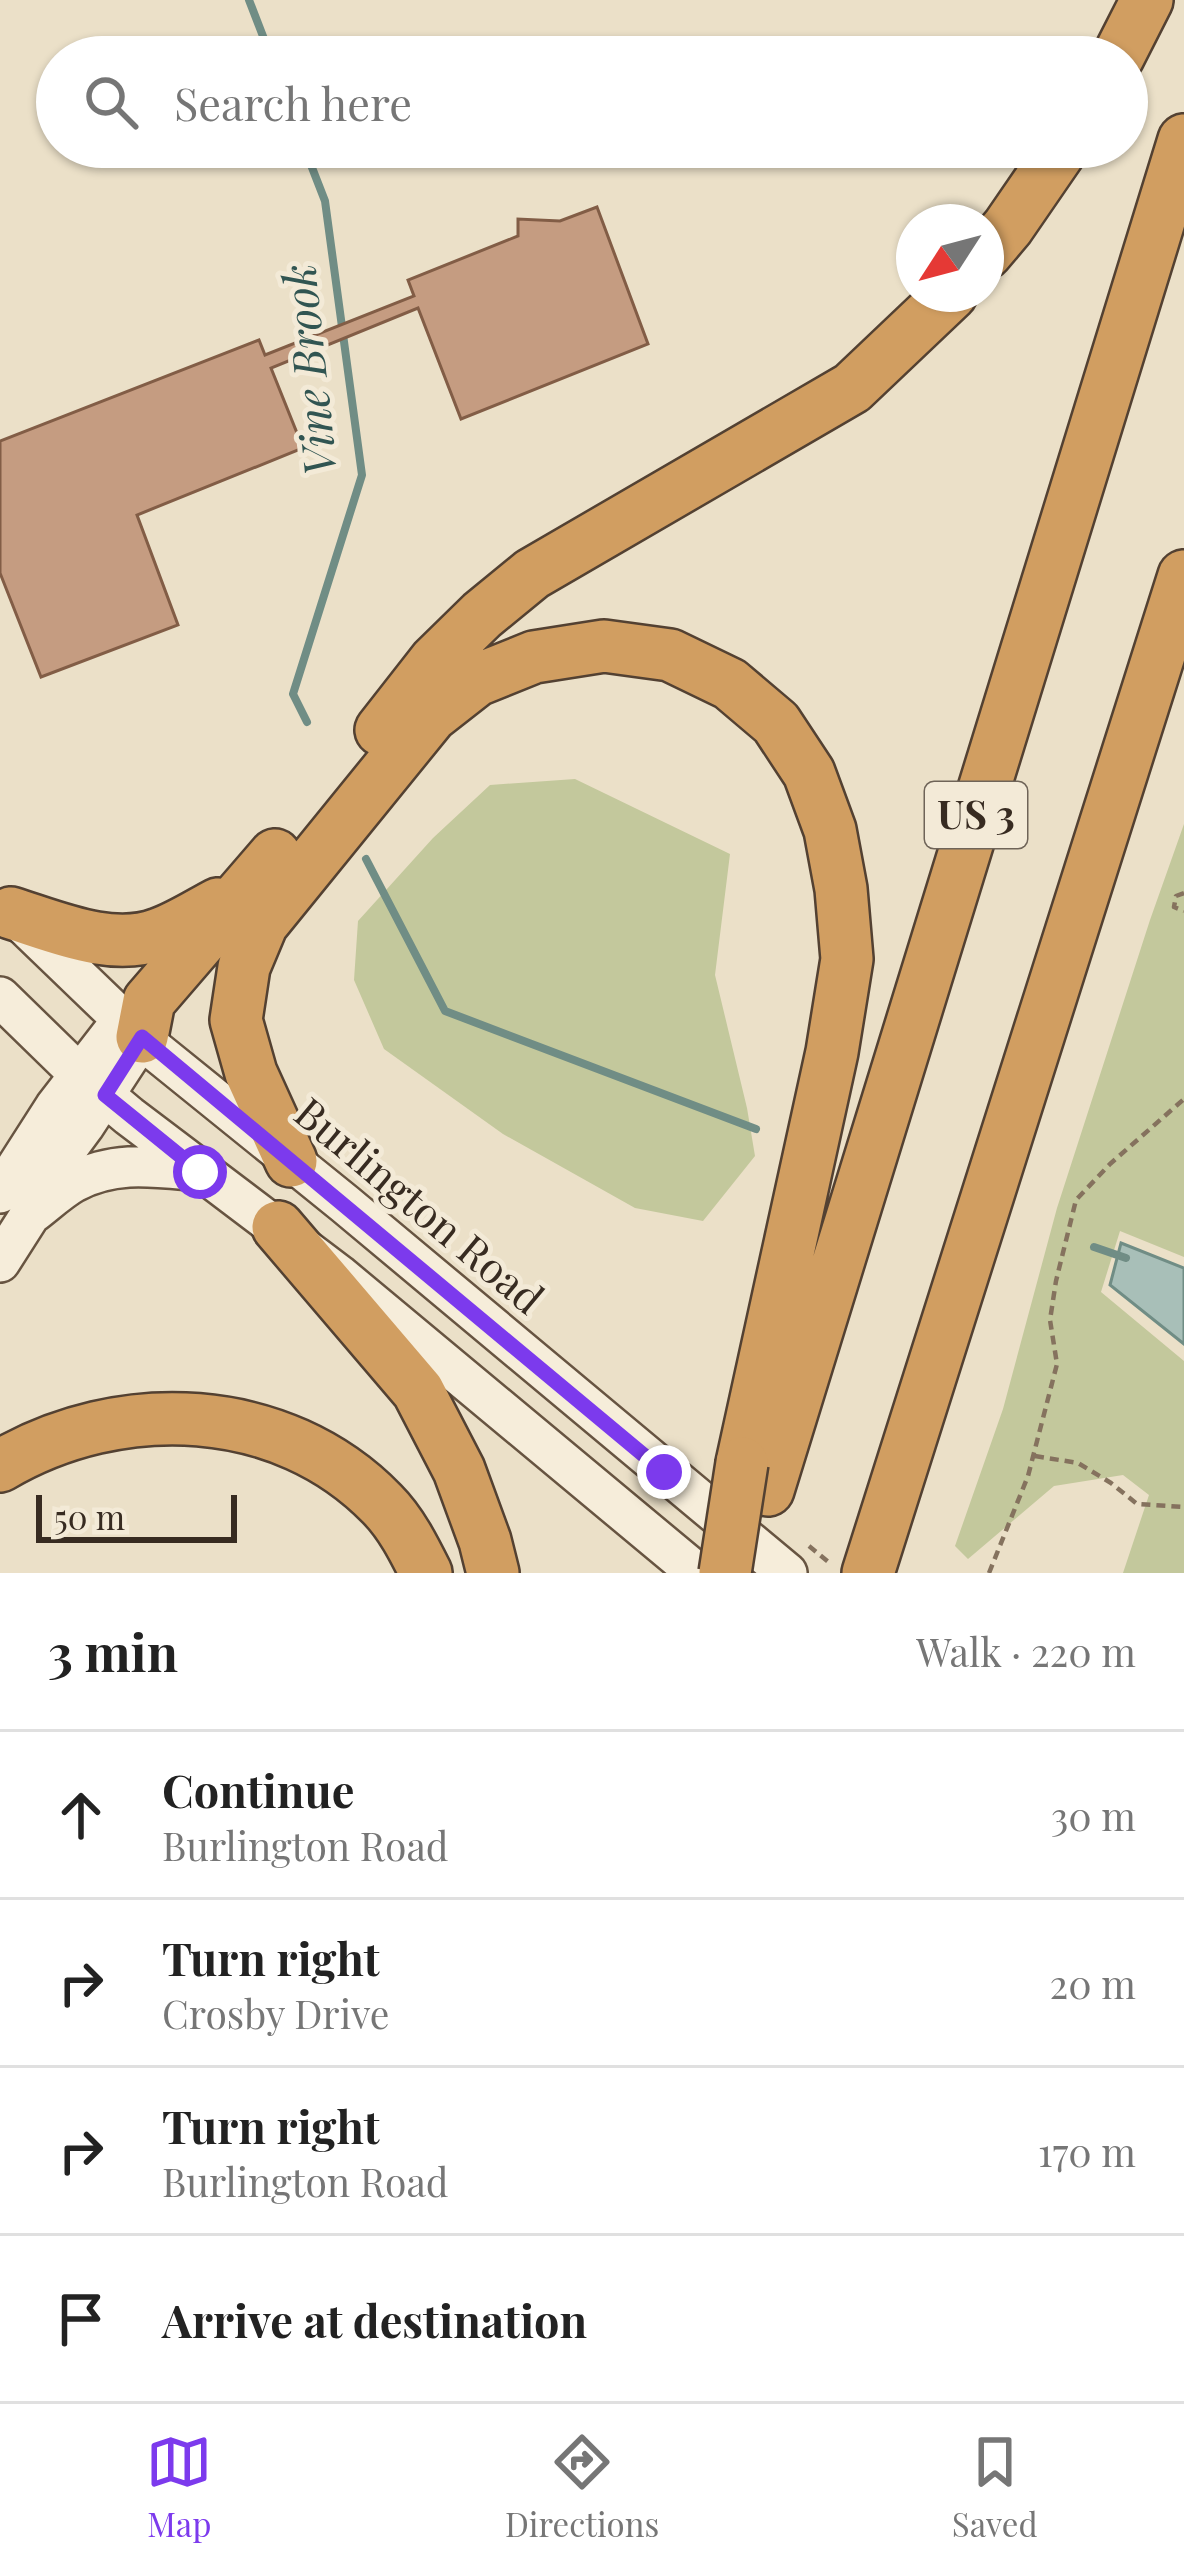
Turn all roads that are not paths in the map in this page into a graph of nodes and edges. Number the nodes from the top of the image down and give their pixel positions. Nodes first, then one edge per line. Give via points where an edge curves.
1 (1147, 0) edge
2 (1129, 36) edge
3 (1184, 140) edge
4 (1049, 168) edge
5 (1004, 233) edge
6 (932, 312) edge
7 (1184, 576) edge
8 (245, 890) junction
9 (6, 908) edge
10 (0, 998) edge
11 (138, 1019) junction
12 (92, 1084) junction
13 (291, 1161) junction
14 (200, 1172) junction
15 (15, 1204) edge
16 (278, 1227) junction
17 (0, 1262) edge
18 (0, 1466) edge
19 (755, 1476) junction
20 (426, 1573) edge
21 (493, 1573) edge
22 (697, 1573) edge
23 (725, 1573) edge
24 (738, 1573) edge
25 (787, 1573) edge
26 (868, 1573) edge

1 - 2 highway
3 - 19 highway, US 3
4 - 5 highway
6 - 8 highway via 851,388 619,520 482,615
7 - 26 highway
8 - 9 highway via 157,935 124,941
8 - 11 highway
9 - 11 main road, Burlington Road
10 - 12 main road
11 - 12 main road
11 - 13 main road, Burlington Road
12 - 14 main road
12 - 15 main road
13 - 19 highway via 250,1073 236,1020 244,967 262,924 431,716 477,680 515,664 604,646 670,656 730,684 776,723 809,773 830,830 847,959
13 - 25 main road, Burlington Road
14 - 15 main road via 112,1167
14 - 16 main road
15 - 17 main road
16 - 21 highway via 418,1391 459,1470
16 - 22 main road
18 - 20 highway via 64,1437 132,1420 202,1418 255,1428 344,1471 384,1505
19 - 23 highway, bridge
19 - 24 highway, US 3

